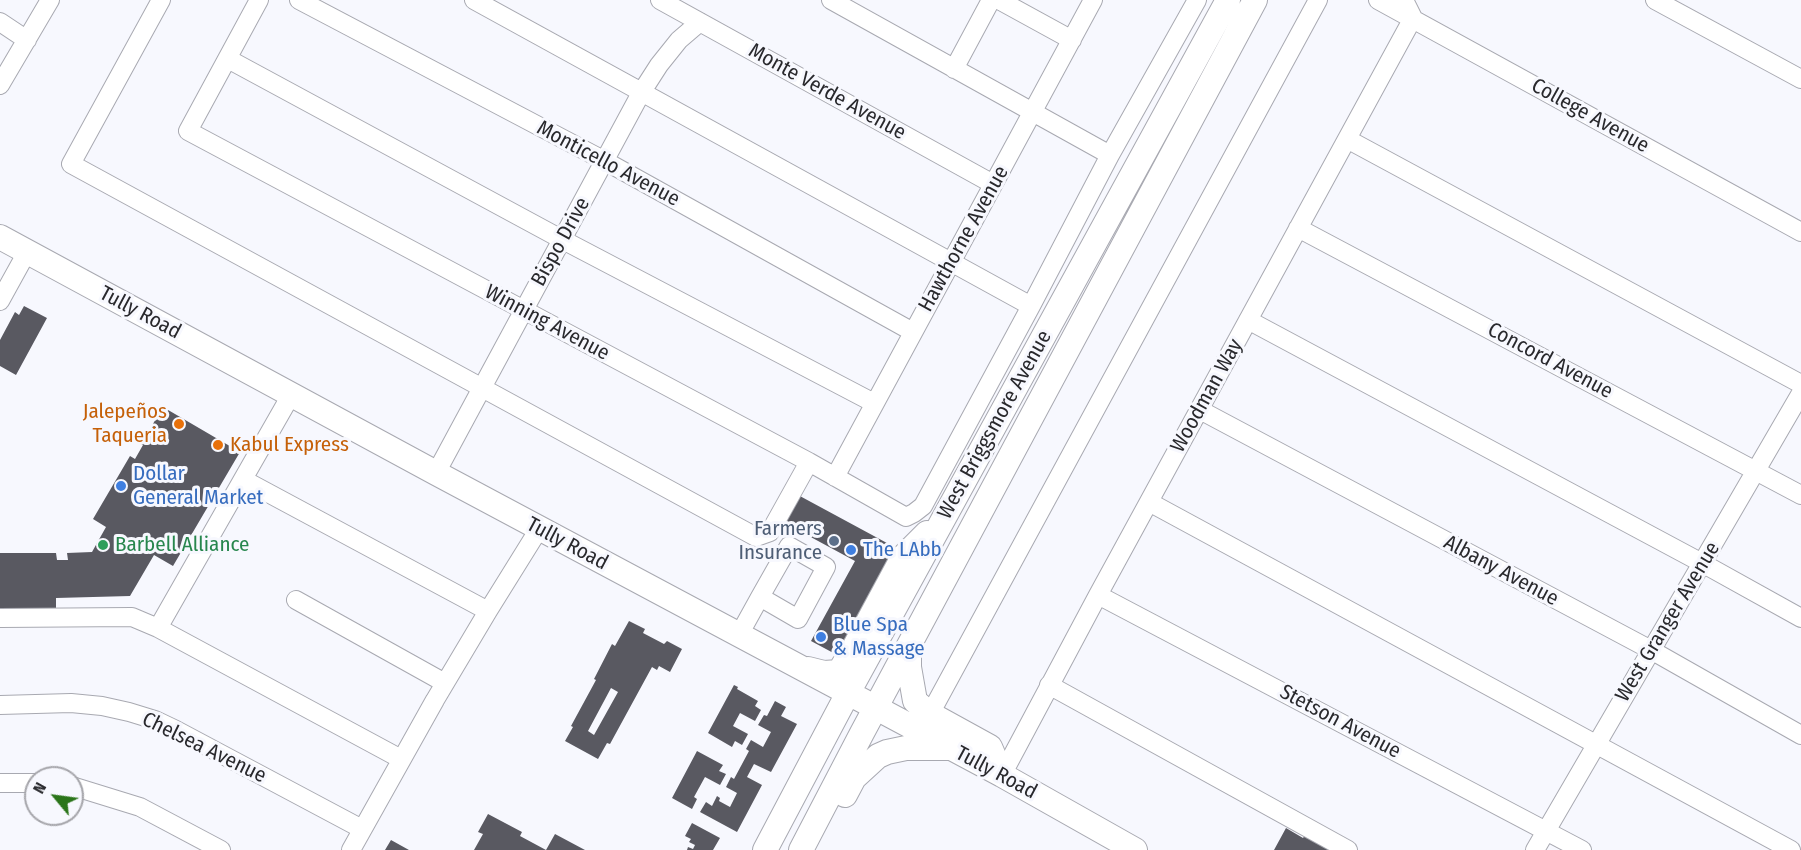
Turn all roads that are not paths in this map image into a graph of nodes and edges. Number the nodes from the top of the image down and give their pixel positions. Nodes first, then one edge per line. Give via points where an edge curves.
1 (50, 0) edge
2 (161, 0) edge
3 (259, 0) edge
4 (299, 0) edge
5 (474, 0) edge
6 (660, 0) edge
7 (831, 0) edge
8 (991, 0) edge
9 (999, 0) edge
10 (1093, 0) edge
11 (1197, 0) edge
12 (1228, 0) edge
13 (1255, 0) edge
14 (1270, 0) edge
15 (1318, 0) edge
16 (1378, 0) edge
17 (1404, 0) edge
18 (1655, 0) edge
19 (1413, 18) junction
20 (0, 22) edge
21 (700, 22) junction
22 (27, 40) junction
23 (1072, 40) junction
24 (228, 59) junction
25 (954, 69) junction
26 (1801, 79) edge
27 (0, 85) edge
28 (641, 93) junction
29 (1033, 113) junction
30 (1347, 139) junction
31 (1177, 147) junction
32 (1110, 155) junction
33 (605, 161) junction
34 (993, 184) junction
35 (1298, 228) junction
36 (1801, 232) edge
37 (0, 237) edge
38 (563, 240) junction
39 (27, 252) junction
40 (951, 262) junction
41 (0, 300) edge
42 (1031, 306) junction
43 (523, 310) junction
44 (1248, 320) junction
45 (913, 332) junction
46 (1801, 384) edge
47 (482, 387) junction
48 (1801, 393) edge
49 (291, 395) junction
50 (874, 403) junction
51 (1200, 410) junction
52 (809, 462) junction
53 (1757, 471) junction
54 (436, 473) junction
55 (835, 477) junction
56 (244, 480) junction
57 (1801, 495) edge
58 (1149, 502) junction
59 (946, 515) junction
60 (539, 529) junction
61 (1702, 563) junction
62 (1098, 595) junction
63 (760, 597) dead end
64 (296, 600) dead end
65 (488, 611) junction
66 (0, 618) edge
67 (1801, 618) edge
68 (158, 628) junction
69 (739, 635) junction
70 (909, 646) junction
71 (1651, 650) junction
72 (799, 667) junction
73 (445, 683) junction
74 (1049, 685) junction
75 (848, 693) junction
76 (0, 705) edge
77 (876, 708) junction
78 (930, 714) junction
79 (1801, 735) edge
80 (1596, 743) junction
81 (949, 747) junction
82 (401, 759) junction
83 (1002, 775) junction
84 (0, 783) edge
85 (24, 783) edge
86 (84, 790) edge
87 (362, 829) junction
88 (1547, 830) junction
89 (1122, 847) edge
90 (221, 850) edge
91 (351, 850) edge
92 (765, 850) edge
93 (801, 850) edge
94 (814, 850) edge
95 (1348, 850) edge
96 (1534, 850) edge
97 (1582, 850) edge
98 (1791, 850) edge

1 - 22 street
2 - 47 street via 71,164
3 - 24 street
4 - 33 street, Monticello Avenue
5 - 28 street
6 - 21 street, Monte Verde Avenue
7 - 25 street
8 - 25 street
9 - 23 street
10 - 23 street, Hawthorne Avenue
11 - 32 street
12 - 59 main road, West Briggsmore Avenue
13 - 31 main road, West Briggsmore Avenue
14 - 31 main road via 1209,109
15 - 78 street
16 - 19 street, College Avenue
17 - 19 street
18 - 26 street
19 - 30 street, Woodman Way
19 - 36 street, College Avenue
20 - 22 street
21 - 28 street, Bispo Drive via 679,40
21 - 34 street, Monte Verde Avenue
22 - 27 street
23 - 29 street, Hawthorne Avenue
24 - 38 street
24 - 43 street, Winning Avenue via 188,132
25 - 29 street
28 - 33 street, Bispo Drive
28 - 40 street
29 - 32 street
29 - 34 street, Hawthorne Avenue
30 - 35 street, Woodman Way
30 - 46 street
31 - 70 main road, West Briggsmore Avenue
32 - 42 street
33 - 38 street, Bispo Drive
33 - 45 street, Monticello Avenue
34 - 40 street, Hawthorne Avenue
35 - 44 street, Woodman Way
35 - 53 street, Concord Avenue
37 - 39 main road, Tully Road
38 - 43 street, Bispo Drive
38 - 50 street
39 - 41 street
39 - 49 main road, Tully Road
40 - 42 street
40 - 45 street, Hawthorne Avenue
42 - 55 street, Winning Avenue via 923,506 906,517
43 - 47 street, Bispo Drive
43 - 52 street, Winning Avenue
44 - 51 street, Woodman Way
44 - 61 street
45 - 50 street, Hawthorne Avenue
47 - 52 street via 756,537 770,532
47 - 54 street, Bispo Drive
48 - 53 street, West Granger Avenue
49 - 54 main road, Tully Road
49 - 56 street
50 - 55 street, Hawthorne Avenue
51 - 58 street, Woodman Way
51 - 71 street, Albany Avenue
52 - 55 street, Winning Avenue
53 - 57 street, Concord Avenue
53 - 61 street, West Granger Avenue
54 - 60 main road, Tully Road
56 - 65 street
56 - 68 street
58 - 62 street, Woodman Way
58 - 80 street
59 - 72 main road via 903,557 839,672
59 - 75 main road, West Briggsmore Avenue
60 - 65 street
60 - 69 main road, Tully Road
61 - 67 street
61 - 71 street, West Granger Avenue
62 - 74 street, Woodman Way
62 - 88 street, Stetson Avenue
63 - 69 street
64 - 73 street
65 - 73 street
66 - 68 street via 132,617
68 - 82 street
69 - 72 main road, Tully Road
70 - 77 main road, West Briggsmore Avenue
70 - 78 main road via 915,701
71 - 79 street, Albany Avenue
71 - 80 street, West Granger Avenue
72 - 75 main road, Tully Road
73 - 82 street
74 - 83 street, Woodman Way
74 - 95 street
75 - 77 main road, Tully Road
75 - 92 main road, West Briggsmore Avenue
76 - 87 street, Chelsea Avenue via 102,706 155,720
77 - 81 main road, Tully Road
77 - 93 main road, West Briggsmore Avenue
78 - 83 main road via 990,747
80 - 88 street, West Granger Avenue
80 - 98 street
81 - 83 main road, Tully Road
81 - 94 main road via 906,748 878,756 854,778
82 - 87 street
83 - 89 main road, Tully Road
84 - 85 street
86 - 90 street via 140,807
87 - 91 street
88 - 96 street, West Granger Avenue
88 - 97 street, Stetson Avenue

